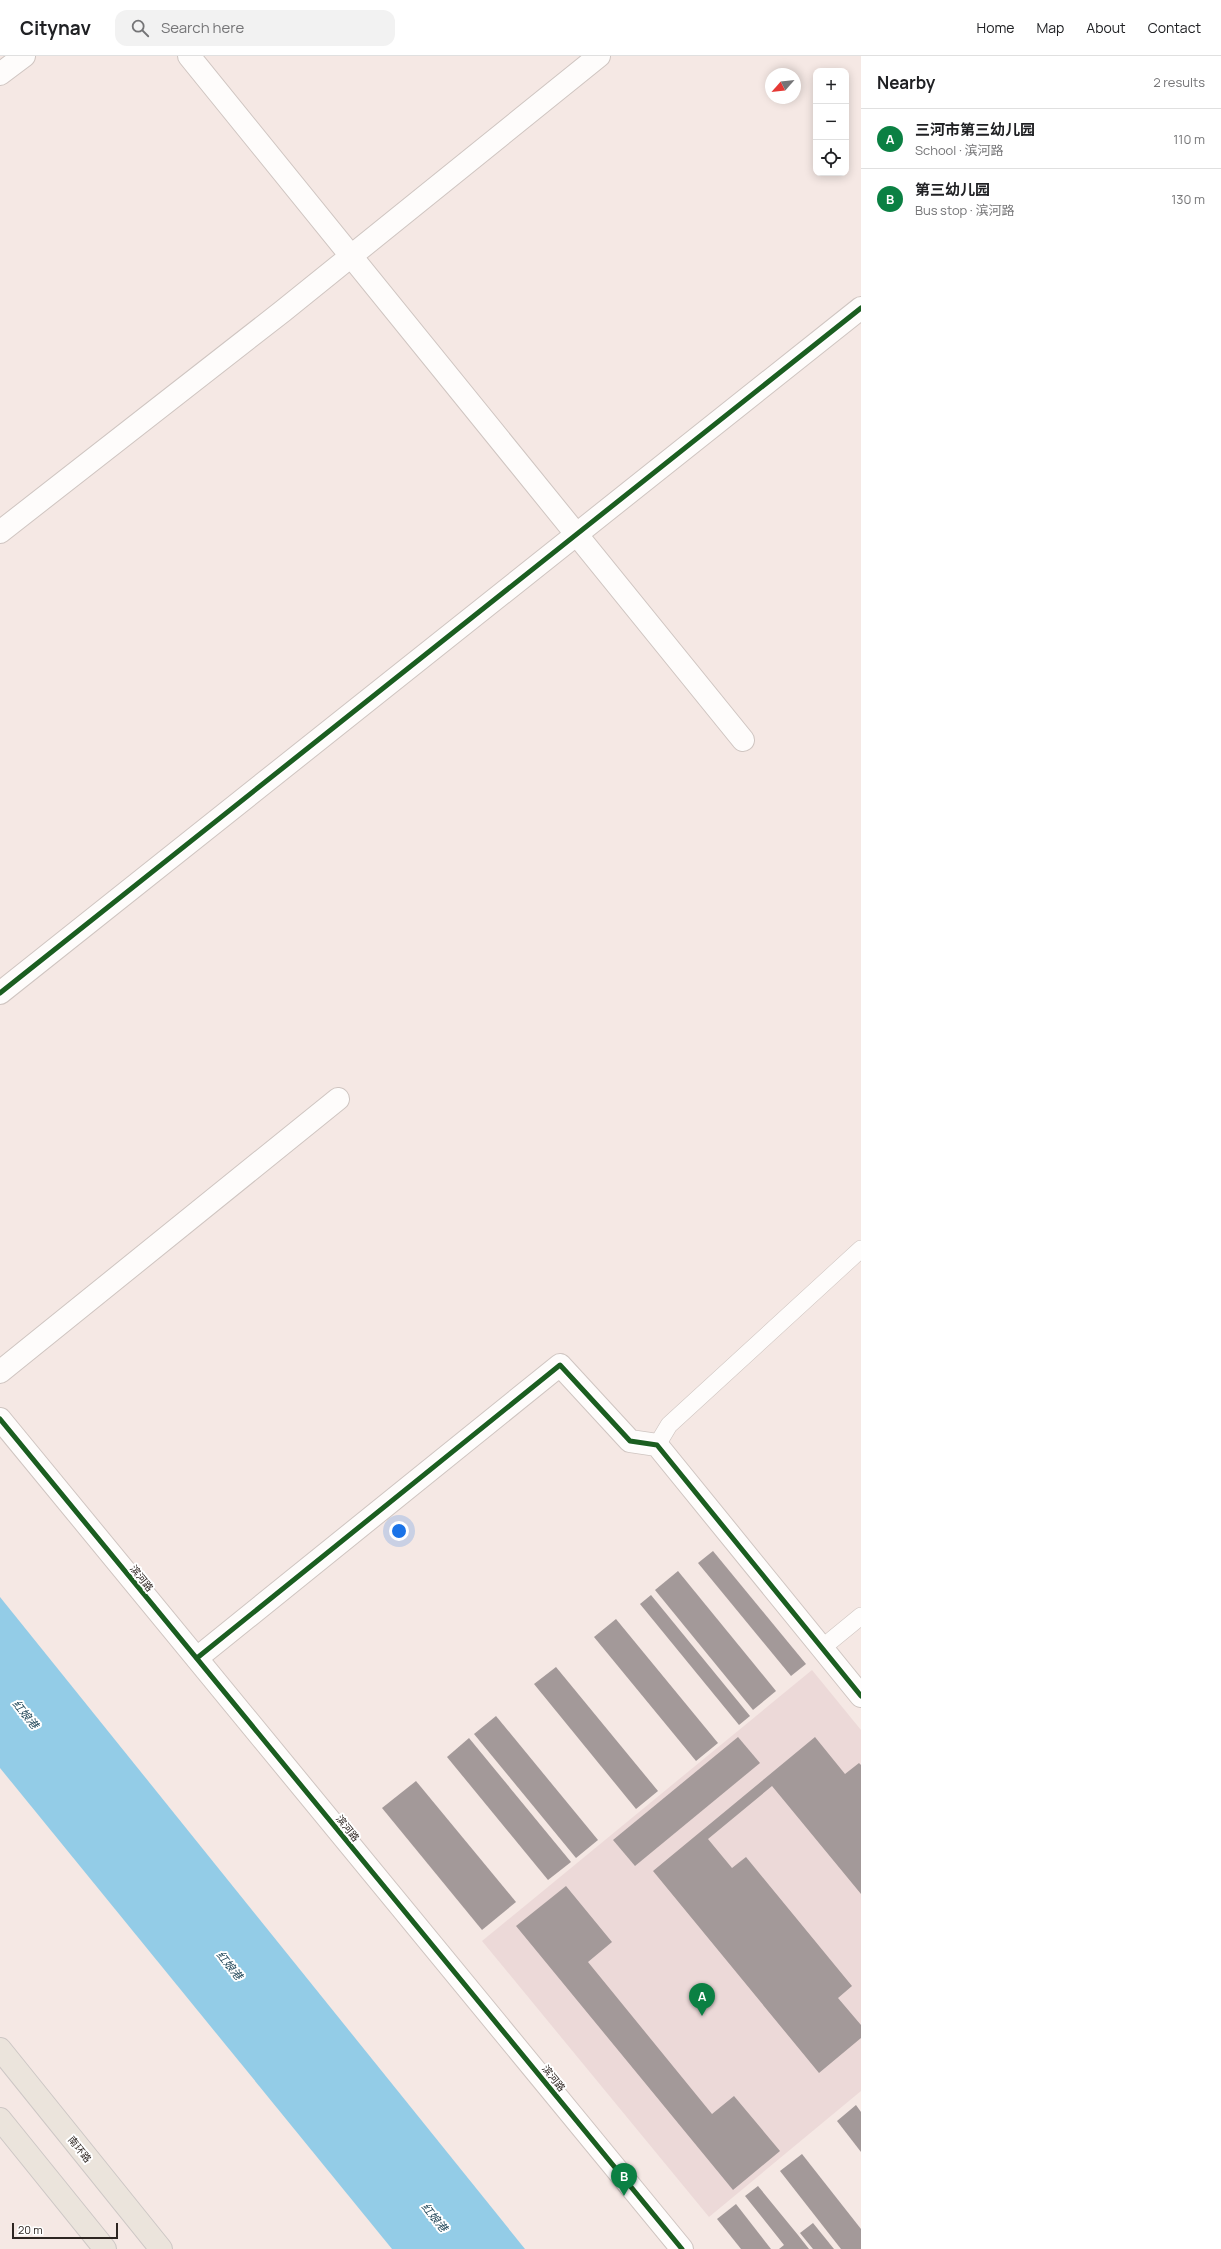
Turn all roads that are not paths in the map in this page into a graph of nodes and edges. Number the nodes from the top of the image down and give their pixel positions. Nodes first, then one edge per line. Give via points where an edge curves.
1 (24, 56) edge
2 (189, 56) edge
3 (599, 56) edge
4 (0, 74) edge
5 (351, 256) junction
6 (861, 308) edge
7 (0, 532) edge
8 (576, 534) junction
9 (743, 740) dead end
10 (0, 993) edge
11 (338, 1099) dead end
12 (861, 1249) edge
13 (0, 1372) edge
14 (0, 1419) edge
15 (657, 1445) junction
16 (861, 1616) edge
17 (822, 1648) junction
18 (197, 1658) junction
19 (861, 1696) edge
20 (0, 2049) edge
21 (0, 2119) edge
22 (105, 2249) edge
23 (161, 2249) edge
24 (682, 2249) edge

1 - 4 street
2 - 5 street
3 - 5 street
5 - 7 street
5 - 8 street
6 - 8 street
8 - 9 street
8 - 10 street
11 - 13 street
12 - 15 lane via 669,1425
14 - 18 street, 滨河路
15 - 17 street
15 - 18 street via 630,1441 560,1365
16 - 17 lane
17 - 19 street
18 - 24 street, 滨河路
20 - 23 main road, 南环路
21 - 22 main road

